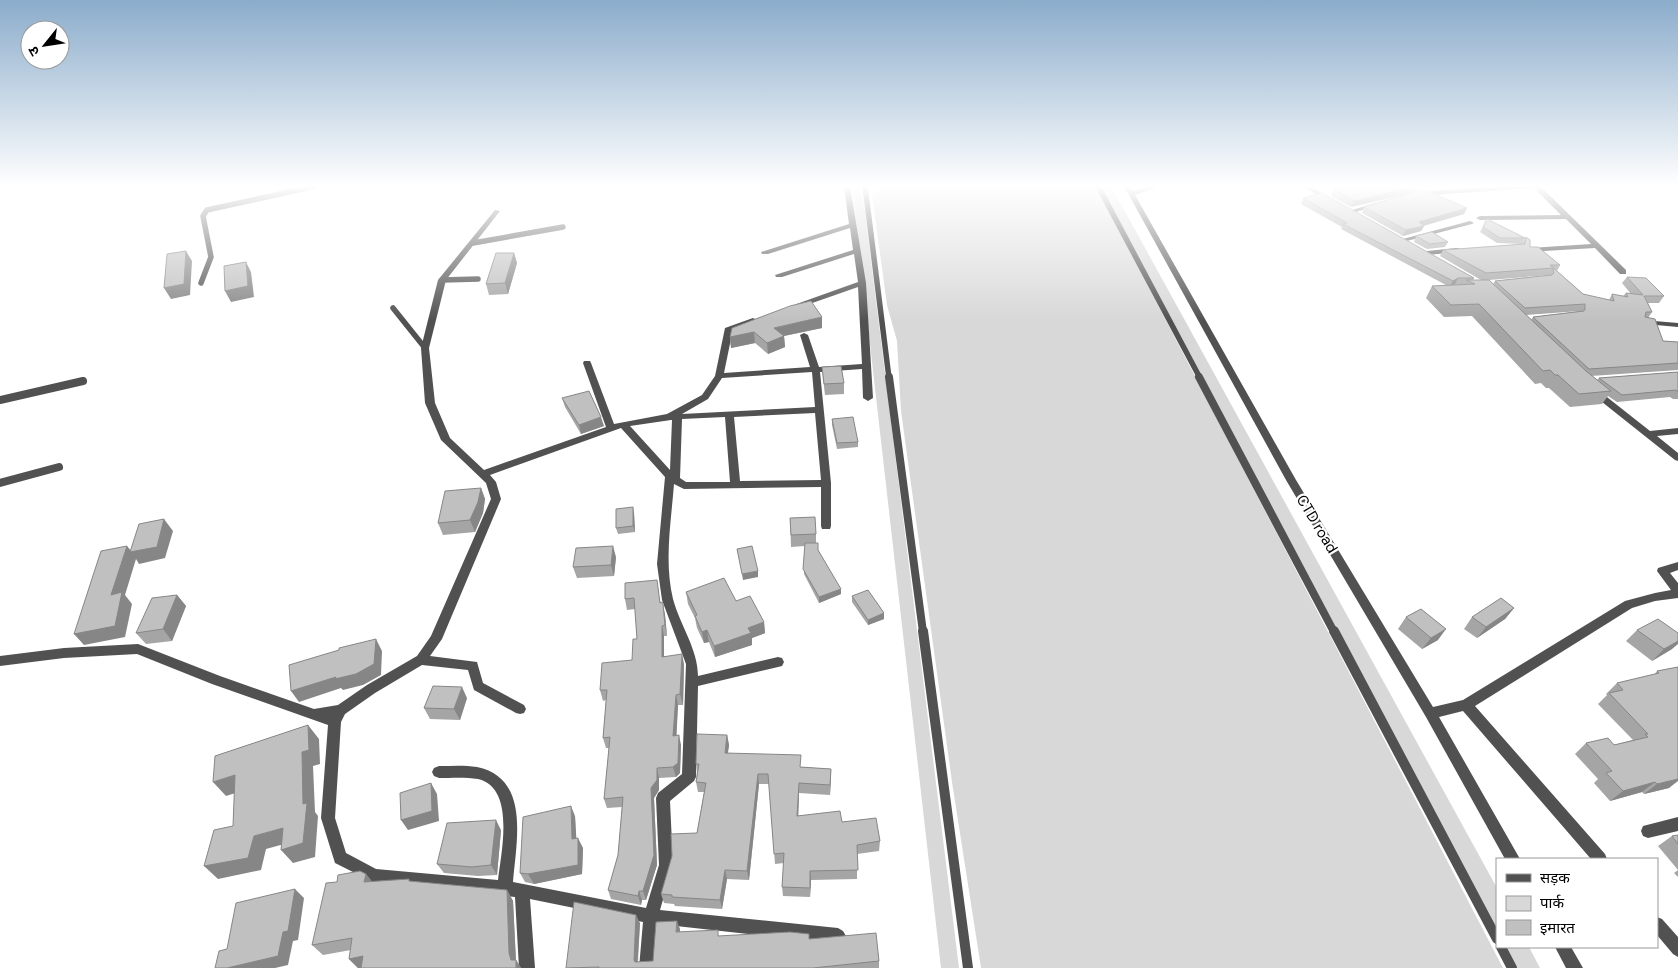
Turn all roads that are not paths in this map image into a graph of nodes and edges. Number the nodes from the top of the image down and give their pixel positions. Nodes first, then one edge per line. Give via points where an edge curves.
1 (206, 231) edge
2 (480, 231) edge
3 (540, 231) edge
4 (835, 231) edge
5 (854, 231) edge
6 (871, 231) edge
7 (1122, 231) edge
8 (1152, 231) edge
9 (1443, 231) edge
10 (1582, 231) edge
11 (1394, 235) edge
12 (473, 243) junction
13 (1598, 246) junction
14 (1463, 249) edge
15 (1530, 250) edge
16 (856, 251) junction
17 (765, 252) dead end
18 (1442, 262) edge
19 (1623, 272) dead end
20 (779, 275) dead end
21 (478, 279) dead end
22 (442, 280) junction
23 (201, 283) dead end
24 (862, 283) junction
25 (393, 308) dead end
26 (783, 310) edge
27 (765, 316) edge
28 (1644, 322) edge
29 (1678, 325) edge
30 (804, 335) dead end
31 (425, 348) junction
32 (587, 363) dead end
33 (867, 366) junction
34 (816, 371) junction
35 (719, 376) junction
36 (83, 381) dead end
37 (1589, 387) edge
38 (868, 398) dead end
39 (0, 400) edge
40 (820, 410) junction
41 (729, 414) junction
42 (673, 417) junction
43 (623, 424) junction
44 (611, 428) junction
45 (1678, 431) edge
46 (1648, 434) junction
47 (1678, 458) edge
48 (59, 468) dead end
49 (484, 474) junction
50 (672, 478) junction
51 (0, 483) edge
52 (826, 483) junction
53 (735, 485) junction
54 (826, 526) dead end
55 (1678, 566) edge
56 (1678, 592) edge
57 (421, 660) junction
58 (0, 661) edge
59 (778, 662) dead end
60 (692, 682) junction
61 (1466, 705) junction
62 (520, 709) dead end
63 (341, 710) junction
64 (1430, 712) junction
65 (312, 715) junction
66 (335, 722) junction
67 (439, 772) dead end
68 (1678, 824) edge
69 (1648, 831) dead end
70 (1512, 858) edge
71 (1599, 858) edge
72 (505, 889) junction
73 (522, 890) junction
74 (651, 916) junction
75 (1658, 925) edge
76 (838, 936) edge
77 (1496, 937) edge
78 (1502, 948) edge
79 (1564, 948) edge
80 (1678, 949) edge
81 (527, 968) edge
82 (647, 968) edge
83 (968, 968) edge
84 (1512, 968) edge
85 (1575, 968) edge

1 - 23 lane via 211,257
2 - 12 street
3 - 12 lane
4 - 17 street
5 - 16 street
6 - 83 lane
7 - 77 lane
8 - 64 street, CTD road via 1291,480
9 - 11 street via 1407,242
10 - 13 street
12 - 22 street
13 - 15 street
13 - 19 street
14 - 18 street via 1423,251
16 - 20 street
16 - 24 street
21 - 22 lane
22 - 31 street
24 - 26 street
24 - 33 street
25 - 31 lane
27 - 35 street via 730,328
28 - 29 street
30 - 34 street
31 - 49 street via 430,403 446,440
32 - 44 street via 594,394
33 - 34 street
33 - 38 street
34 - 35 street
34 - 40 street
35 - 42 street via 705,397
36 - 39 lane
37 - 46 street
40 - 41 street
40 - 52 street
41 - 42 street
41 - 53 street
42 - 43 street
42 - 50 street
43 - 44 street
43 - 50 street
44 - 49 street
45 - 46 street
46 - 47 street
48 - 51 lane
49 - 57 street via 491,482 496,499 436,639
50 - 53 street via 684,486
50 - 60 street via 662,564 668,600 692,664
52 - 53 street
52 - 54 street
55 - 56 street via 1662,571
56 - 61 street via 1629,604
57 - 62 street via 473,666 478,686
57 - 63 street
58 - 65 street via 138,649
59 - 60 street
60 - 74 street via 689,777 664,798 666,865
61 - 64 street
61 - 71 street
63 - 65 street
63 - 66 street
64 - 70 street, CTD road
65 - 66 street
66 - 72 street via 328,818 340,858 375,876
67 - 72 street via 477,773 491,778 506,795 511,819
68 - 69 street
72 - 73 street
73 - 74 street
73 - 81 street
74 - 76 street
74 - 82 street
75 - 80 street
78 - 84 lane
79 - 85 street

